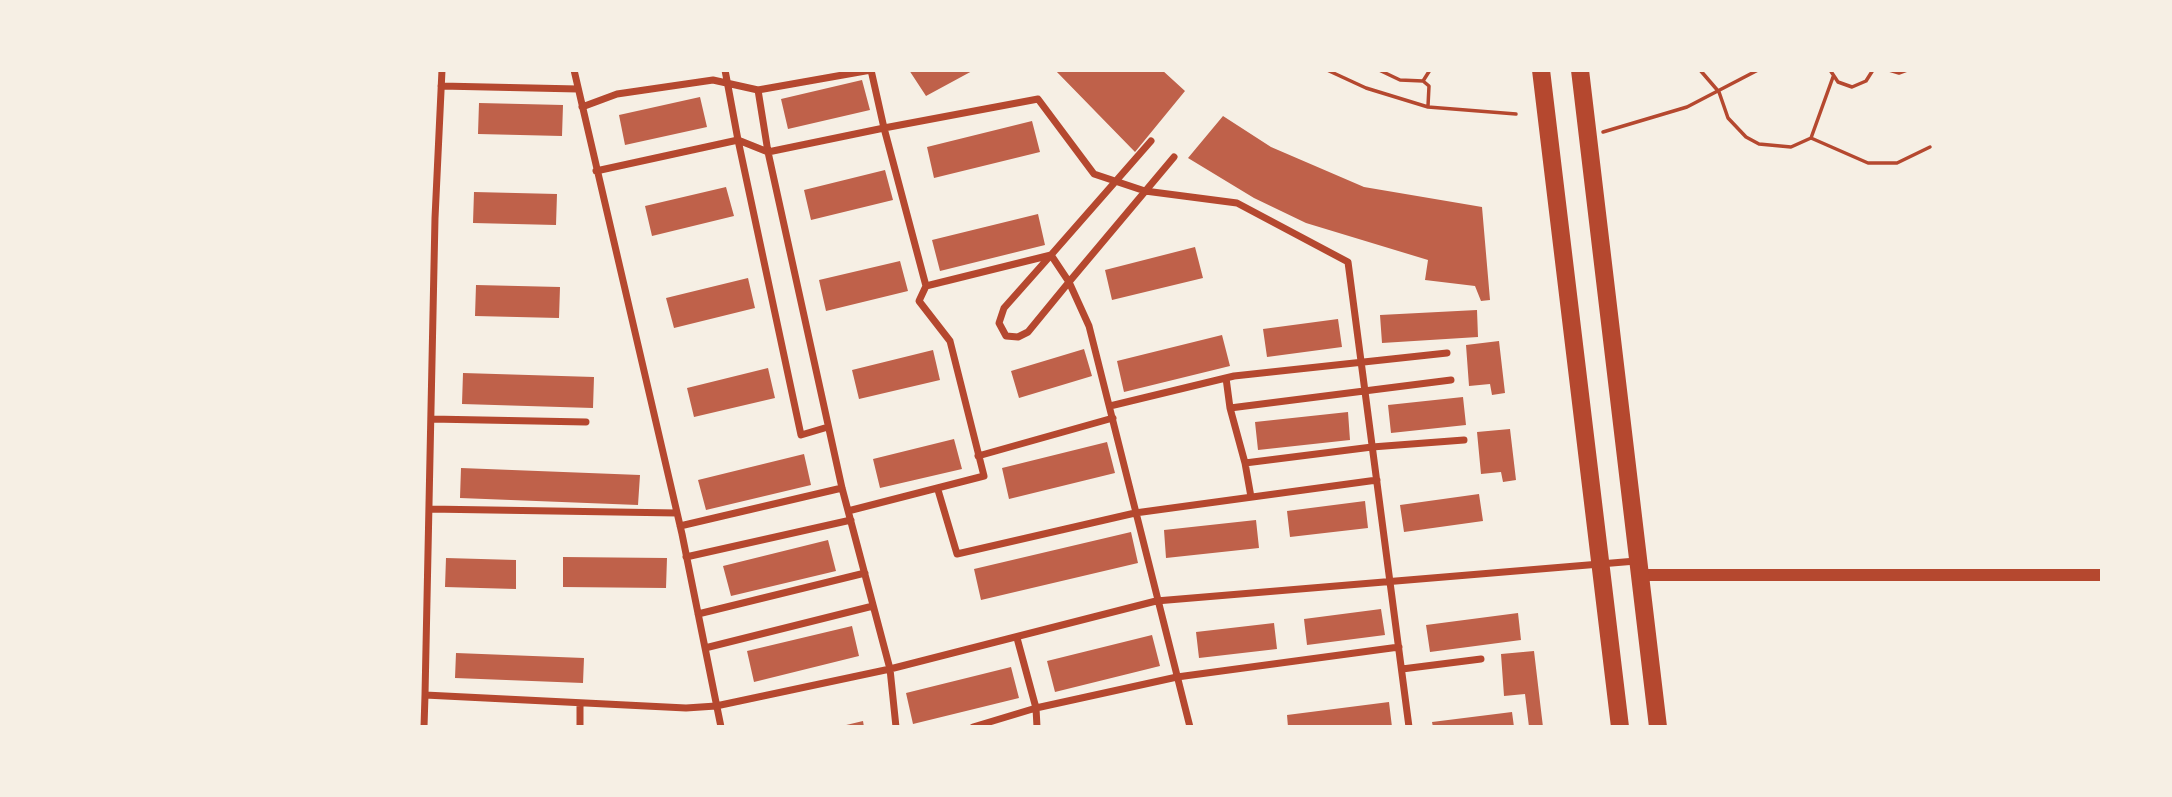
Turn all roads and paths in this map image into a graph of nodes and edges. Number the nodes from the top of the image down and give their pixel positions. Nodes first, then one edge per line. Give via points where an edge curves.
1 (442, 70) edge
2 (573, 70) edge
3 (725, 70) edge
4 (1327, 70) edge
5 (1379, 70) edge
6 (1430, 70) edge
7 (1541, 70) edge
8 (1580, 70) edge
9 (1700, 70) edge
10 (1758, 70) edge
11 (1830, 70) edge
12 (1873, 70) edge
13 (1889, 70) edge
14 (1907, 70) edge
15 (1833, 77) junction
16 (1423, 81) junction
17 (727, 83) junction
18 (442, 86) junction
19 (578, 89) junction
20 (758, 90) junction
21 (1719, 92) junction
22 (582, 107) junction
23 (1428, 107) junction
24 (1516, 114) dead end
25 (884, 128) junction
26 (1587, 134) junction
27 (1811, 138) junction
28 (738, 140) junction
29 (1151, 141) dead end
30 (1930, 147) dead end
31 (768, 152) junction
32 (1174, 157) dead end
33 (596, 171) junction
34 (1114, 180) junction
35 (1145, 191) junction
36 (1051, 256) junction
37 (1069, 282) junction
38 (926, 286) junction
39 (1447, 353) dead end
40 (1361, 360) junction
41 (1226, 378) junction
42 (1451, 380) dead end
43 (1364, 388) junction
44 (1110, 406) junction
45 (1230, 408) junction
46 (431, 418) junction
47 (1113, 418) junction
48 (586, 422) dead end
49 (828, 427) junction
50 (1464, 440) dead end
51 (1372, 447) junction
52 (978, 456) junction
53 (1245, 463) junction
54 (1377, 480) junction
55 (842, 488) junction
56 (939, 490) junction
57 (1251, 498) junction
58 (429, 509) junction
59 (848, 511) junction
60 (677, 513) junction
61 (1135, 513) junction
62 (851, 520) junction
63 (680, 526) junction
64 (687, 557) junction
65 (1599, 564) junction
66 (1638, 568) junction
67 (865, 573) junction
68 (2102, 575) edge
69 (1390, 582) junction
70 (1156, 601) junction
71 (873, 606) junction
72 (698, 614) junction
73 (1017, 638) junction
74 (1399, 647) junction
75 (705, 648) junction
76 (1481, 659) dead end
77 (890, 669) junction
78 (1402, 669) junction
79 (1177, 677) junction
80 (425, 695) junction
81 (580, 703) junction
82 (716, 706) junction
83 (1036, 708) junction
84 (424, 727) edge
85 (580, 727) edge
86 (720, 727) edge
87 (896, 727) edge
88 (973, 727) edge
89 (1037, 727) edge
90 (1190, 727) edge
91 (1409, 727) edge
92 (1620, 727) edge
93 (1658, 727) edge

1 - 18 street
2 - 19 street
3 - 17 street
4 - 23 path
5 - 16 path via 1400,80
6 - 16 path
7 - 65 main road
8 - 26 main road
9 - 21 path
10 - 21 path
11 - 15 path
12 - 15 path via 1866,81 1852,87
13 - 14 path
15 - 27 path
16 - 23 path via 1429,86
17 - 20 street
17 - 22 street via 713,80 617,94
17 - 28 street
18 - 19 street
18 - 46 street
19 - 22 street
20 - 25 street via 871,70
20 - 31 street
21 - 26 path via 1687,107
21 - 27 path via 1728,118 1753,141 1776,148
22 - 33 street
23 - 24 path
25 - 31 street
25 - 34 street via 1038,99 1094,174
25 - 38 street
26 - 66 main road
27 - 30 path via 1868,163 1897,163
28 - 31 street
28 - 33 street
28 - 49 street via 801,435
29 - 34 street
31 - 49 street
32 - 35 street
33 - 60 street
34 - 35 street
34 - 36 street
35 - 37 street
35 - 40 street via 1237,202 1348,262
36 - 37 street
36 - 37 street via 1004,308 999,323 1006,335 1018,337 1028,332
36 - 38 street
37 - 44 street via 1089,326
38 - 52 street via 919,301 950,341
39 - 40 street
40 - 41 street
40 - 43 street
41 - 44 street
41 - 45 street
42 - 43 street
43 - 45 street
43 - 51 street
44 - 47 street
45 - 53 street
46 - 48 street
46 - 58 street
47 - 52 street
47 - 61 street
49 - 55 street
50 - 51 street
51 - 53 street
51 - 54 street
52 - 56 street via 984,476
53 - 57 street
54 - 57 street
54 - 69 street
55 - 59 street
55 - 63 street
56 - 59 street
56 - 61 street via 957,554
57 - 61 street
58 - 60 street
58 - 80 street
59 - 62 street
60 - 63 street
61 - 70 street
62 - 64 street
62 - 67 street
63 - 64 street
64 - 72 street
65 - 66 street
65 - 69 street
65 - 92 main road
66 - 68 street
66 - 93 main road
67 - 71 street
67 - 72 street
69 - 70 street
69 - 74 street
70 - 73 street
70 - 79 street
71 - 75 street
71 - 77 street
72 - 75 street
73 - 77 street
73 - 83 street
74 - 78 street
74 - 79 street
75 - 82 street
76 - 78 street
77 - 82 street
77 - 87 street
78 - 91 street
79 - 83 street
79 - 90 street
80 - 81 street
80 - 84 street
81 - 82 street
81 - 85 street
82 - 86 street
83 - 88 street
83 - 89 street

